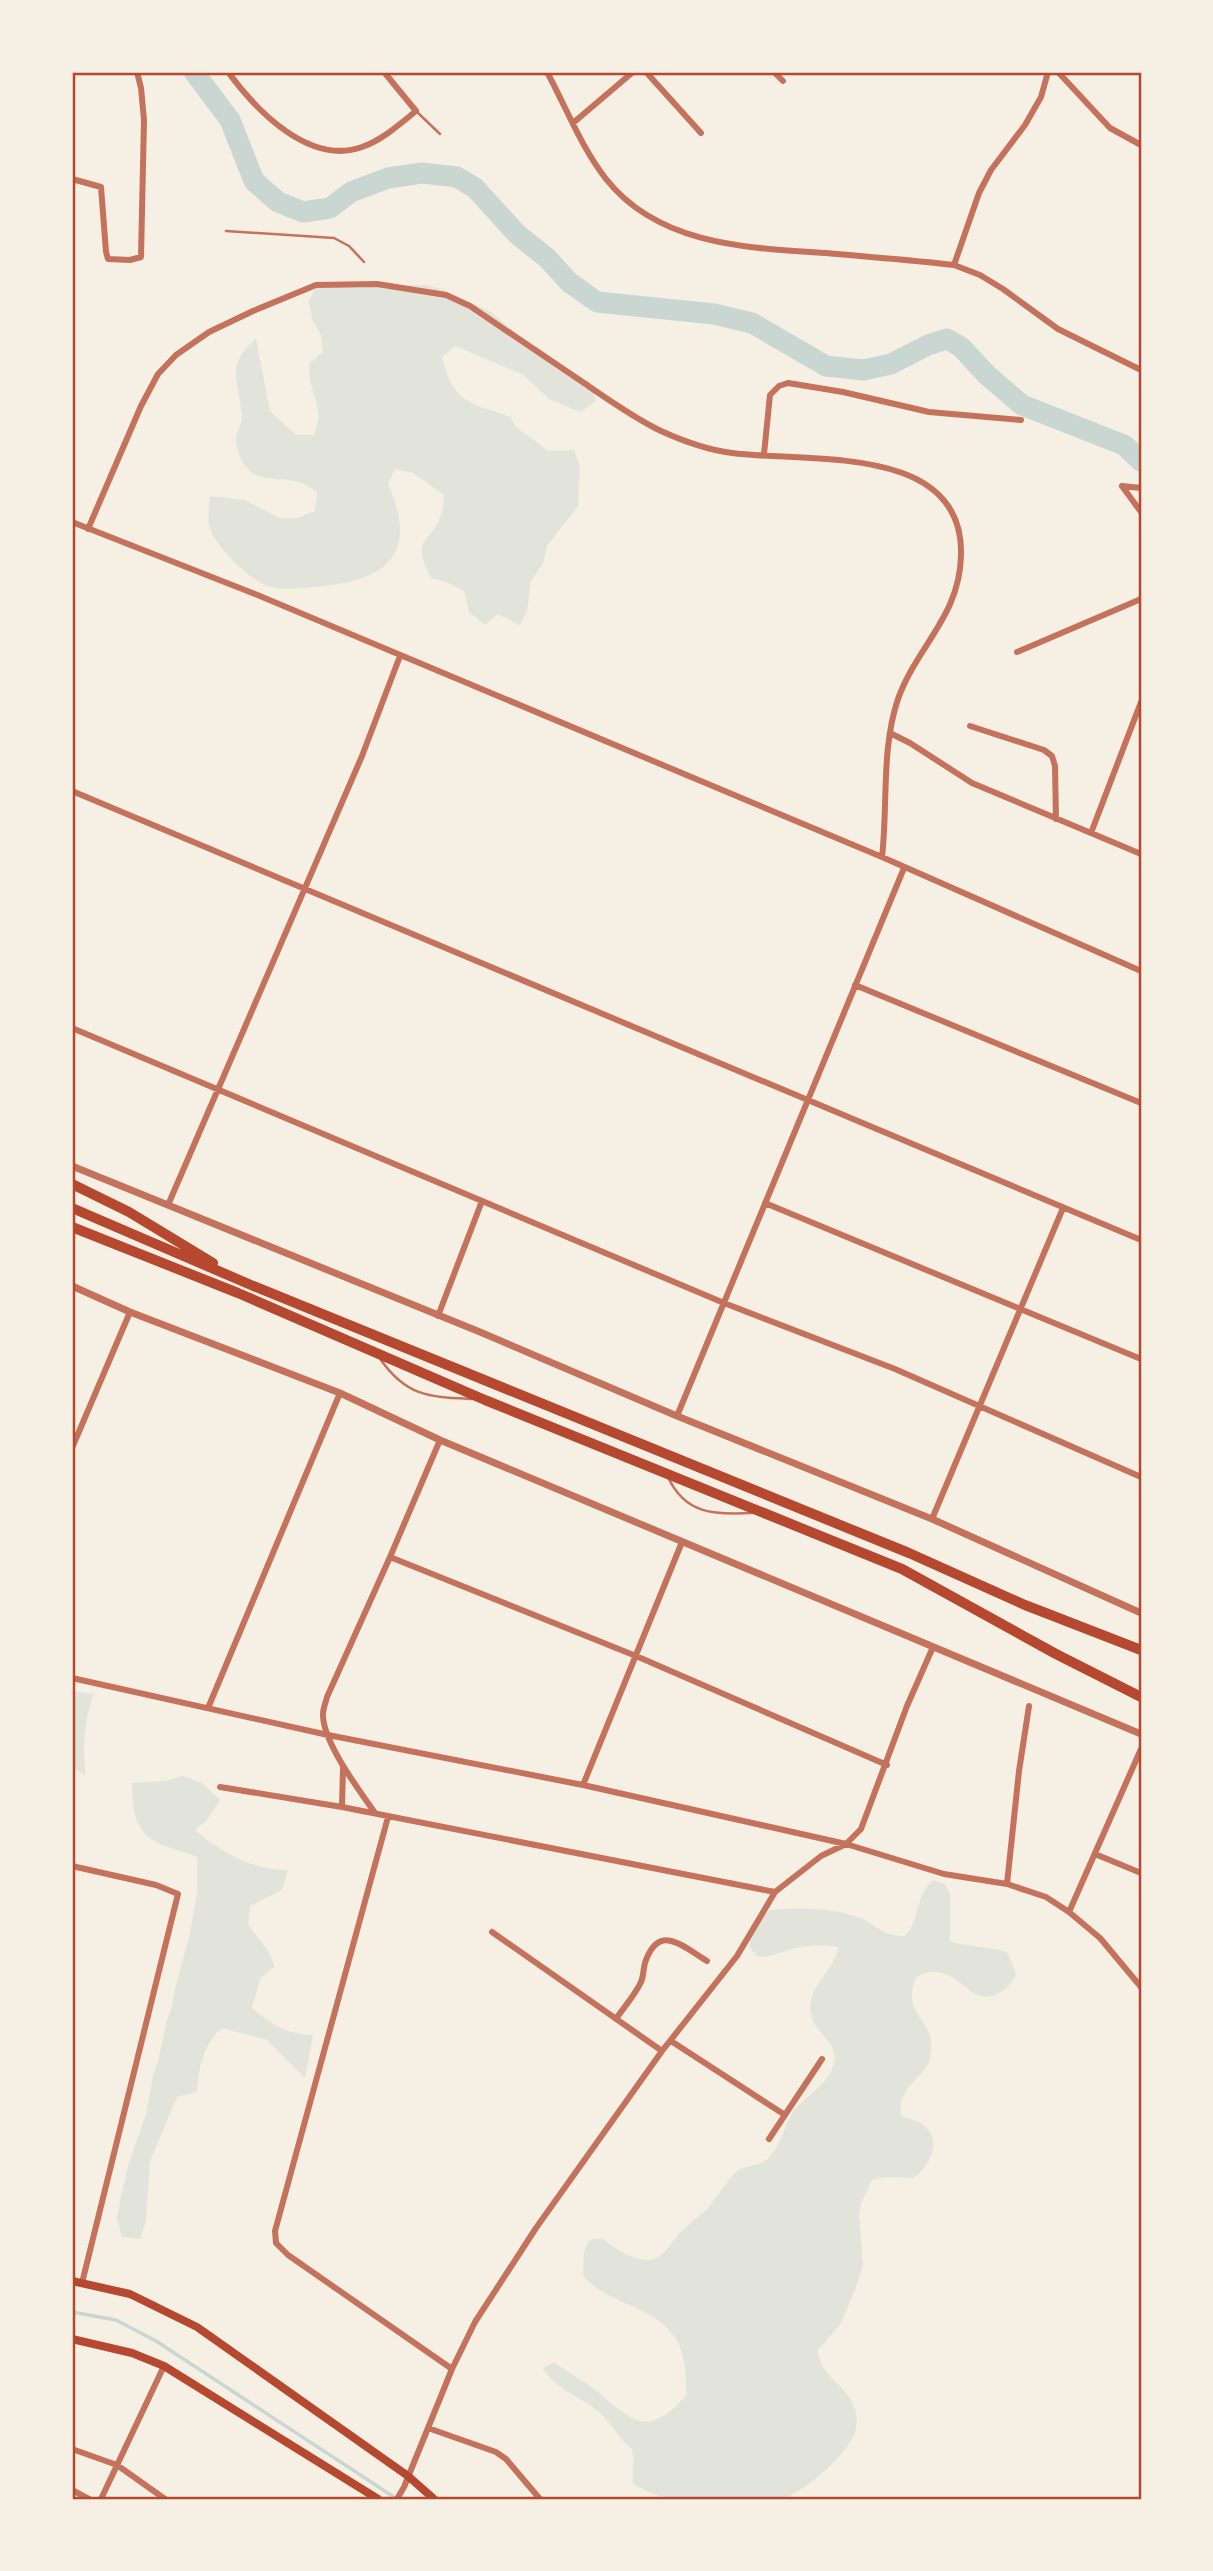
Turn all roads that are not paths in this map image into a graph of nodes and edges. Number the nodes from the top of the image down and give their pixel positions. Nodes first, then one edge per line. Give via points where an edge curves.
1 (137, 72) edge
2 (228, 72) edge
3 (384, 72) edge
4 (547, 72) edge
5 (633, 72) edge
6 (646, 72) edge
7 (774, 72) edge
8 (1048, 72) edge
9 (1058, 72) edge
10 (782, 81) dead end
11 (416, 111) junction
12 (573, 123) junction
13 (701, 133) dead end
14 (440, 134) dead end
15 (1141, 145) edge
16 (72, 180) edge
17 (226, 230) dead end
18 (363, 262) dead end
19 (954, 265) junction
20 (1141, 370) edge
21 (1021, 420) dead end
22 (764, 454) junction
23 (1141, 488) edge
24 (1141, 512) edge
25 (72, 522) edge
26 (89, 529) junction
27 (1141, 599) edge
28 (1017, 652) dead end
29 (400, 656) junction
30 (1141, 702) edge
31 (970, 726) dead end
32 (890, 733) junction
33 (72, 791) edge
34 (1056, 819) junction
35 (1091, 833) junction
36 (1141, 854) edge
37 (882, 857) junction
38 (904, 868) junction
39 (305, 890) junction
40 (1141, 971) edge
41 (855, 985) junction
42 (72, 1028) edge
43 (218, 1089) junction
44 (808, 1100) junction
45 (1141, 1103) edge
46 (72, 1166) edge
47 (72, 1184) edge
48 (482, 1201) junction
49 (765, 1203) junction
50 (168, 1205) junction
51 (72, 1208) edge
52 (1063, 1208) junction
53 (72, 1227) edge
54 (1141, 1240) edge
55 (251, 1285) junction
56 (72, 1286) edge
57 (724, 1303) junction
58 (1021, 1308) junction
59 (130, 1312) junction
60 (438, 1316) junction
61 (377, 1354) junction
62 (1141, 1359) edge
63 (340, 1393) junction
64 (485, 1400) junction
65 (981, 1407) junction
66 (677, 1416) junction
67 (72, 1420) edge
68 (81, 1424) junction
69 (440, 1440) junction
70 (72, 1448) edge
71 (667, 1474) junction
72 (1141, 1477) edge
73 (759, 1512) junction
74 (932, 1519) junction
75 (682, 1542) junction
76 (390, 1558) junction
77 (1141, 1613) edge
78 (933, 1647) junction
79 (1141, 1649) edge
80 (636, 1656) junction
81 (72, 1678) edge
82 (1141, 1697) edge
83 (1029, 1706) dead end
84 (208, 1708) junction
85 (1141, 1734) edge
86 (328, 1735) junction
87 (1141, 1749) edge
88 (887, 1765) junction
89 (344, 1766) junction
90 (583, 1785) junction
91 (220, 1787) dead end
92 (342, 1807) junction
93 (375, 1814) junction
94 (388, 1817) junction
95 (846, 1844) junction
96 (1095, 1854) junction
97 (74, 1866) edge
98 (1141, 1873) edge
99 (72, 1874) edge
100 (1007, 1884) junction
101 (775, 1892) junction
102 (1069, 1912) junction
103 (492, 1932) dead end
104 (707, 1961) dead end
105 (1141, 1987) edge
106 (616, 2019) junction
107 (670, 2041) junction
108 (662, 2051) junction
109 (822, 2059) dead end
110 (785, 2115) junction
111 (769, 2138) dead end
112 (72, 2281) edge
113 (82, 2283) junction
114 (72, 2339) edge
115 (164, 2366) junction
116 (452, 2369) junction
117 (428, 2428) junction
118 (72, 2449) edge
119 (117, 2465) junction
120 (408, 2476) junction
121 (72, 2490) edge
122 (89, 2499) edge
123 (101, 2499) edge
124 (165, 2499) edge
125 (378, 2499) edge
126 (397, 2499) edge
127 (434, 2499) edge
128 (540, 2499) edge

1 - 16 street via 144,120 141,257 108,259 101,187
2 - 11 street via 248,99 288,133 316,147 341,152 363,147
3 - 11 street
4 - 12 street
5 - 12 street
6 - 13 street
7 - 10 street
8 - 19 street via 1041,97 979,193
9 - 15 street via 1110,128
11 - 14 lane
12 - 19 street via 607,180 631,203 660,223 696,237 751,248
17 - 18 lane via 334,238
19 - 20 street via 1003,289 1058,329
21 - 22 street via 937,412 788,383 770,395
22 - 26 street via 697,445 659,430 470,306 446,295 377,284 316,285 209,332 158,374
22 - 32 street via 877,464 909,474 940,497 957,524 961,555 956,595 909,675
23 - 24 street via 1122,486
25 - 26 street
26 - 29 street
27 - 28 street
29 - 37 street
29 - 39 street
30 - 35 street
31 - 34 street via 1052,756
32 - 34 street via 972,783
32 - 37 street
33 - 39 street
34 - 35 street
35 - 36 street
37 - 38 street
38 - 40 street
38 - 41 street
39 - 43 street
39 - 44 street
41 - 44 street
41 - 45 street
42 - 43 street
43 - 48 street
43 - 50 street
44 - 49 street
44 - 52 street
46 - 50 street
47 - 55 highway via 129,1212
48 - 57 street
48 - 60 street
49 - 57 street
49 - 58 street
50 - 60 street
51 - 55 highway
52 - 54 street
52 - 58 street
53 - 61 highway
55 - 79 highway
56 - 59 street
57 - 65 street
57 - 66 street
58 - 62 street
58 - 65 street
59 - 63 street
59 - 68 street
60 - 66 street
61 - 64 highway
61 - 64 lane via 393,1377 414,1391
63 - 69 street
63 - 84 street
64 - 71 highway
65 - 72 street
65 - 74 street
66 - 74 street
67 - 68 street
68 - 70 street
69 - 75 street
69 - 76 street
71 - 73 highway
71 - 73 lane via 675,1493 703,1510
73 - 82 highway via 902,1569
74 - 77 street
75 - 78 street
75 - 80 street
76 - 80 street
76 - 86 street via 327,1697 323,1714
78 - 85 street
78 - 88 street
80 - 88 street
80 - 90 street
81 - 84 street
83 - 100 street
84 - 86 street
86 - 89 street
86 - 90 street
87 - 96 street
88 - 95 street via 861,1829
89 - 92 street
89 - 93 street
90 - 95 street
91 - 92 street
92 - 93 street
93 - 94 street
94 - 101 street
94 - 116 street via 275,2231 276,2243
95 - 100 street via 944,1874
95 - 101 street via 821,1856
96 - 98 street
96 - 102 street
97 - 99 street
97 - 113 street via 178,1894
100 - 102 street via 1046,1897
101 - 107 street via 737,1956
102 - 105 street via 1100,1938
103 - 106 street
104 - 106 street via 672,1940 653,1944 641,1981
106 - 108 street
107 - 108 street
107 - 110 street
108 - 116 street via 536,2228 475,2322
109 - 110 street
110 - 111 street
112 - 113 main road
113 - 120 main road via 130,2294 197,2327
114 - 115 main road
115 - 119 street
115 - 125 main road
116 - 117 street
117 - 120 street
117 - 128 street via 496,2452
118 - 119 street
119 - 123 street
119 - 124 street
120 - 126 street
120 - 127 main road
121 - 122 street

